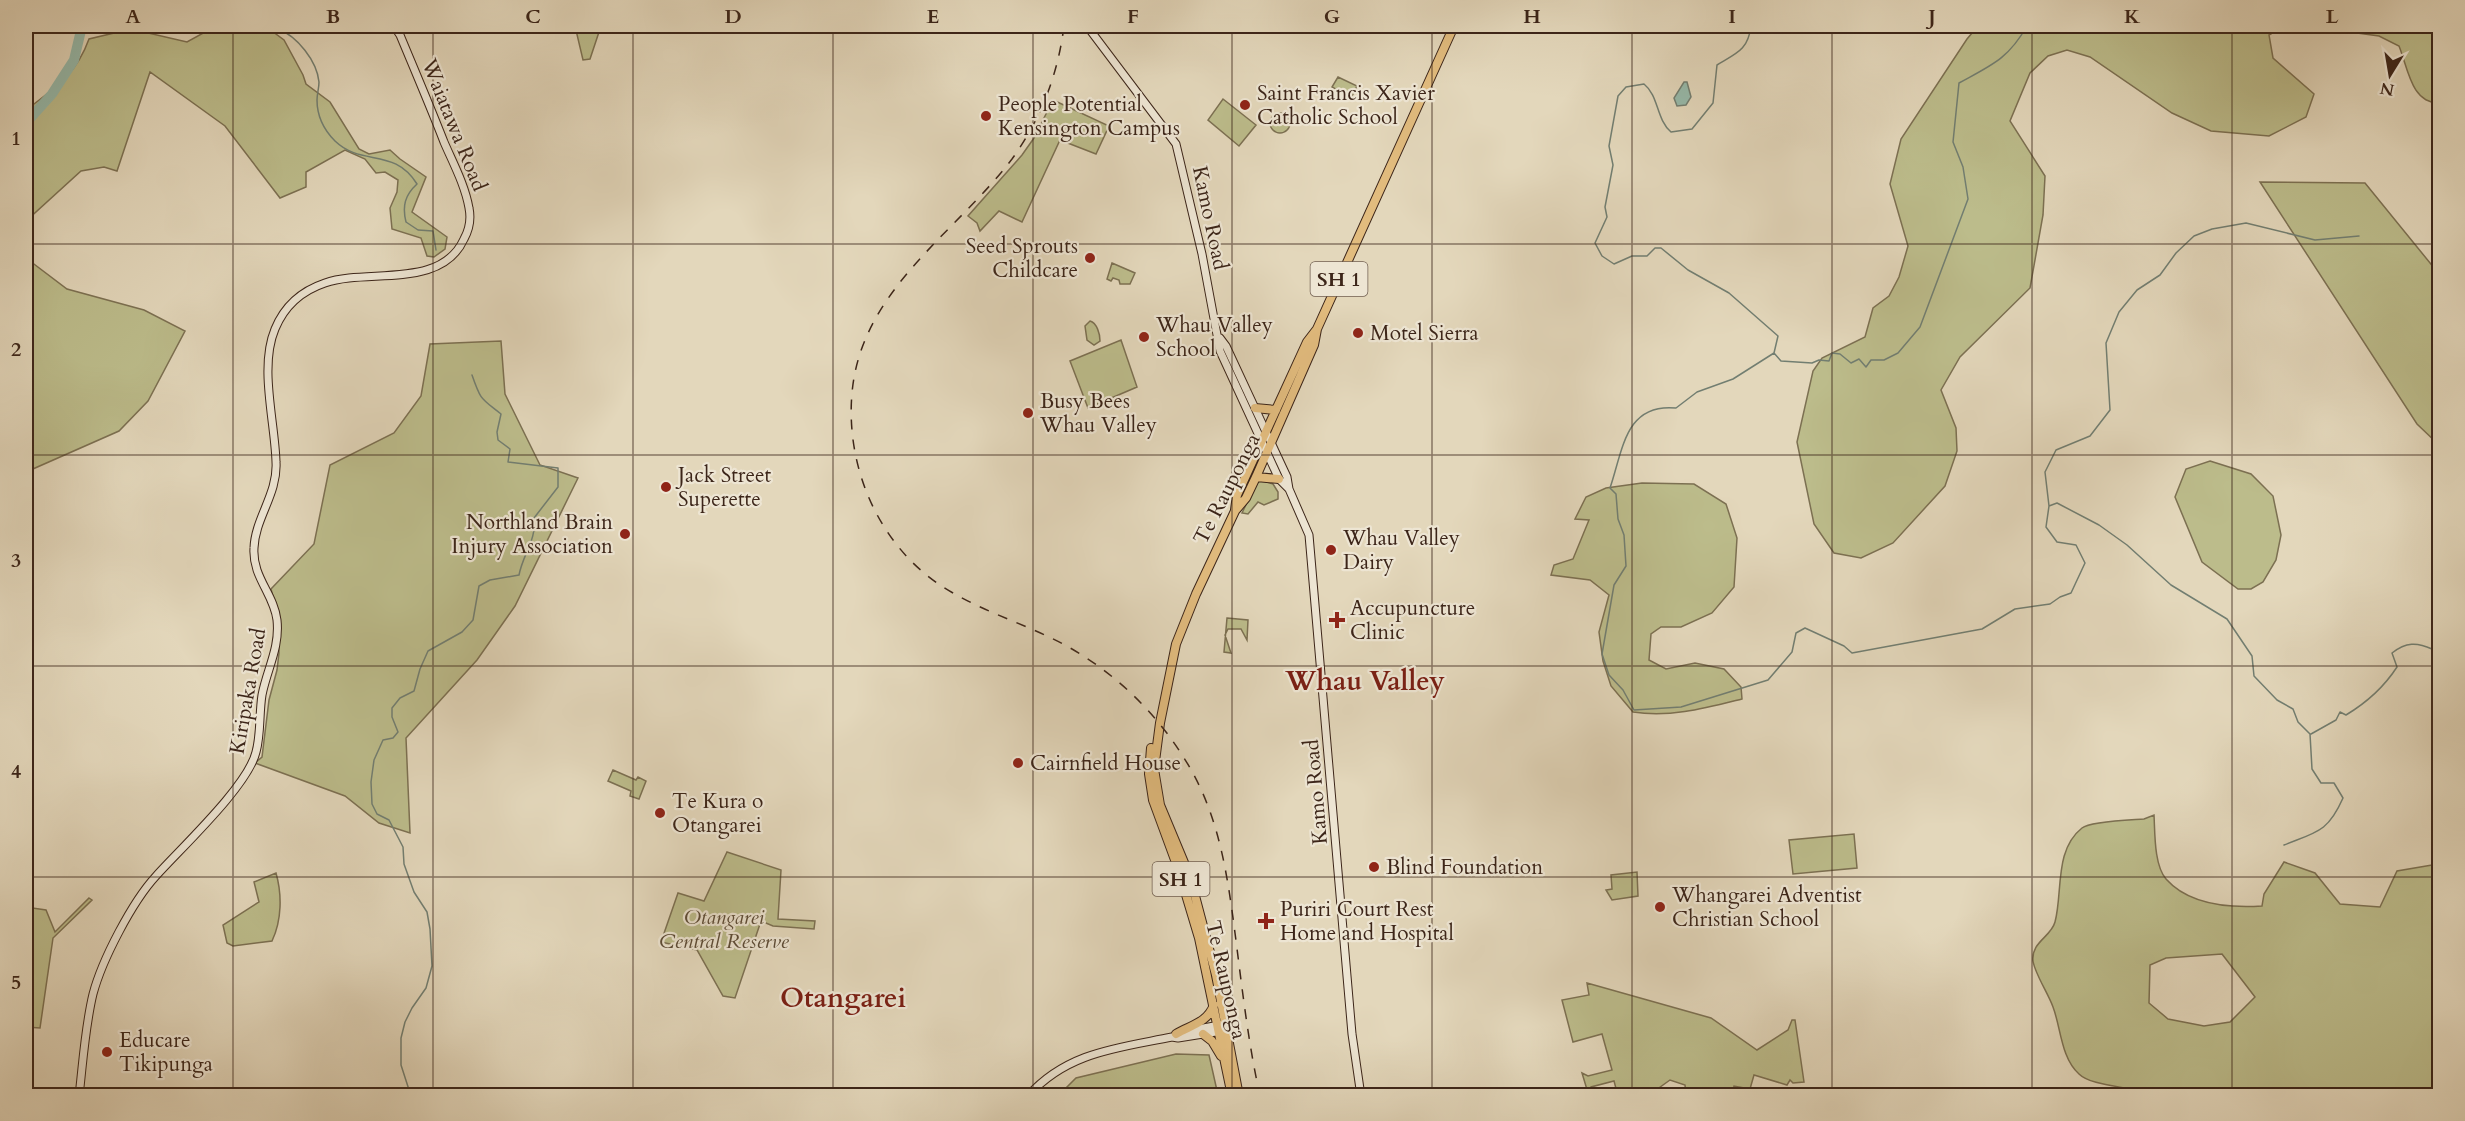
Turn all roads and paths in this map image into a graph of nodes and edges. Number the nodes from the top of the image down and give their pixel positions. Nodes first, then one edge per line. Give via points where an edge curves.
1 (393, 26) edge
2 (1087, 26) edge
3 (1454, 26) edge
4 (405, 273) joint
5 (1317, 330) junction
6 (1220, 338) junction
7 (1256, 408) junction
8 (1276, 410) junction
9 (1266, 432) junction
10 (1262, 441) junction
11 (1271, 443) junction
12 (1267, 452) junction
13 (1256, 477) junction
14 (1279, 479) junction
15 (1289, 489) junction
16 (1235, 511) junction
17 (1171, 665) junction
18 (1214, 1005) junction
19 (1222, 1028) junction
20 (1203, 1034) junction
21 (1174, 1035) junction
22 (1226, 1065) junction
23 (79, 1095) edge
24 (1028, 1095) edge
25 (1232, 1095) edge
26 (1239, 1095) edge
27 (1361, 1095) edge

1 - 4 main road, Waiatawa Road via 444,139 470,209 467,233 456,253 430,270
2 - 6 main road, Kamo Road via 1176,144
3 - 5 highway, SH 1
4 - 23 main road, Kiripaka Road via 347,278 318,286 291,302 275,329 268,361 276,474 254,549 256,571 276,612 278,635 261,700 255,756 245,777 157,875 129,915 94,993
5 - 8 highway, SH 1 via 1307,342
5 - 11 highway, Te Rauponga / SH 1
6 - 7 main road, Kamo Road
6 - 10 main road, Kamo Road via 1220,351
7 - 8 highway
7 - 9 main road, Kamo Road
8 - 9 highway, SH 1
9 - 10 highway, SH 1
9 - 11 main road, Kamo Road
10 - 12 main road, Kamo Road
10 - 16 highway, SH 1 via 1237,495
11 - 12 highway, Te Rauponga / SH 1
11 - 15 main road, Kamo Road
12 - 13 highway, Te Rauponga / SH 1
12 - 14 main road, Kamo Road
13 - 14 highway
13 - 16 highway, Te Rauponga / SH 1
14 - 15 main road, Kamo Road
15 - 27 main road, Kamo Road via 1306,526 1311,552 1352,1034
16 - 17 highway, Te Rauponga / SH 1 via 1181,629
17 - 18 highway, Te Rauponga / SH 1 via 1150,753 1151,788 1200,938
17 - 19 highway, Te Rauponga / SH 1 via 1155,752 1156,788 1190,877 1216,975
18 - 19 highway, Te Rauponga / SH 1
18 - 21 highway via 1203,1021
19 - 20 main road
19 - 21 main road
19 - 22 highway, Te Rauponga / SH 1
19 - 26 highway, Te Rauponga / SH 1
20 - 21 main road via 1178,1038
20 - 22 highway via 1212,1041
21 - 24 main road via 1070,1062
22 - 25 highway, Te Rauponga / SH 1

